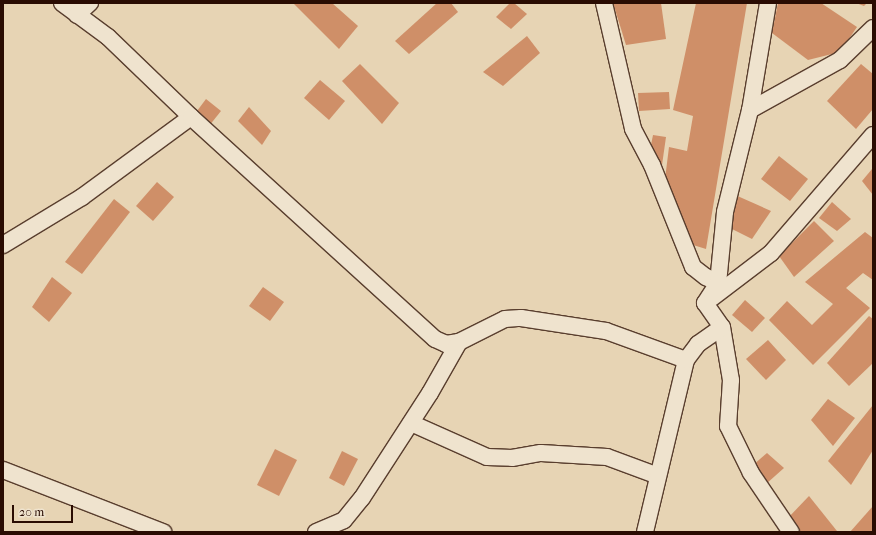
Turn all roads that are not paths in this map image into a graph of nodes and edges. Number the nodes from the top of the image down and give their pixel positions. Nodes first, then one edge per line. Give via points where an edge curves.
1 (62, 3) edge
2 (90, 3) edge
3 (604, 3) edge
4 (768, 3) edge
5 (77, 15) junction
6 (873, 28) edge
7 (750, 110) junction
8 (191, 117) junction
9 (873, 135) edge
10 (3, 245) edge
11 (718, 283) junction
12 (705, 303) junction
13 (722, 328) junction
14 (459, 342) junction
15 (686, 360) junction
16 (411, 423) junction
17 (3, 470) edge
18 (658, 476) junction
19 (163, 532) edge
20 (316, 532) edge
21 (645, 532) edge
22 (792, 532) edge

1 - 5 street
2 - 5 street
3 - 11 street via 633,129 652,164 693,266
4 - 7 street
5 - 8 street via 108,37
6 - 7 street via 840,60
7 - 11 street via 725,212
8 - 10 street via 82,197
8 - 14 street via 435,339 446,344
9 - 12 street via 770,253
11 - 12 street
12 - 13 street
13 - 15 street via 698,344
13 - 22 street via 731,380 728,426 751,473
14 - 15 street via 505,320 521,318 606,331
14 - 16 street
15 - 18 street
16 - 18 street via 487,457 512,458 541,453 607,457
16 - 20 street via 362,498 344,520
17 - 19 street
18 - 21 street

